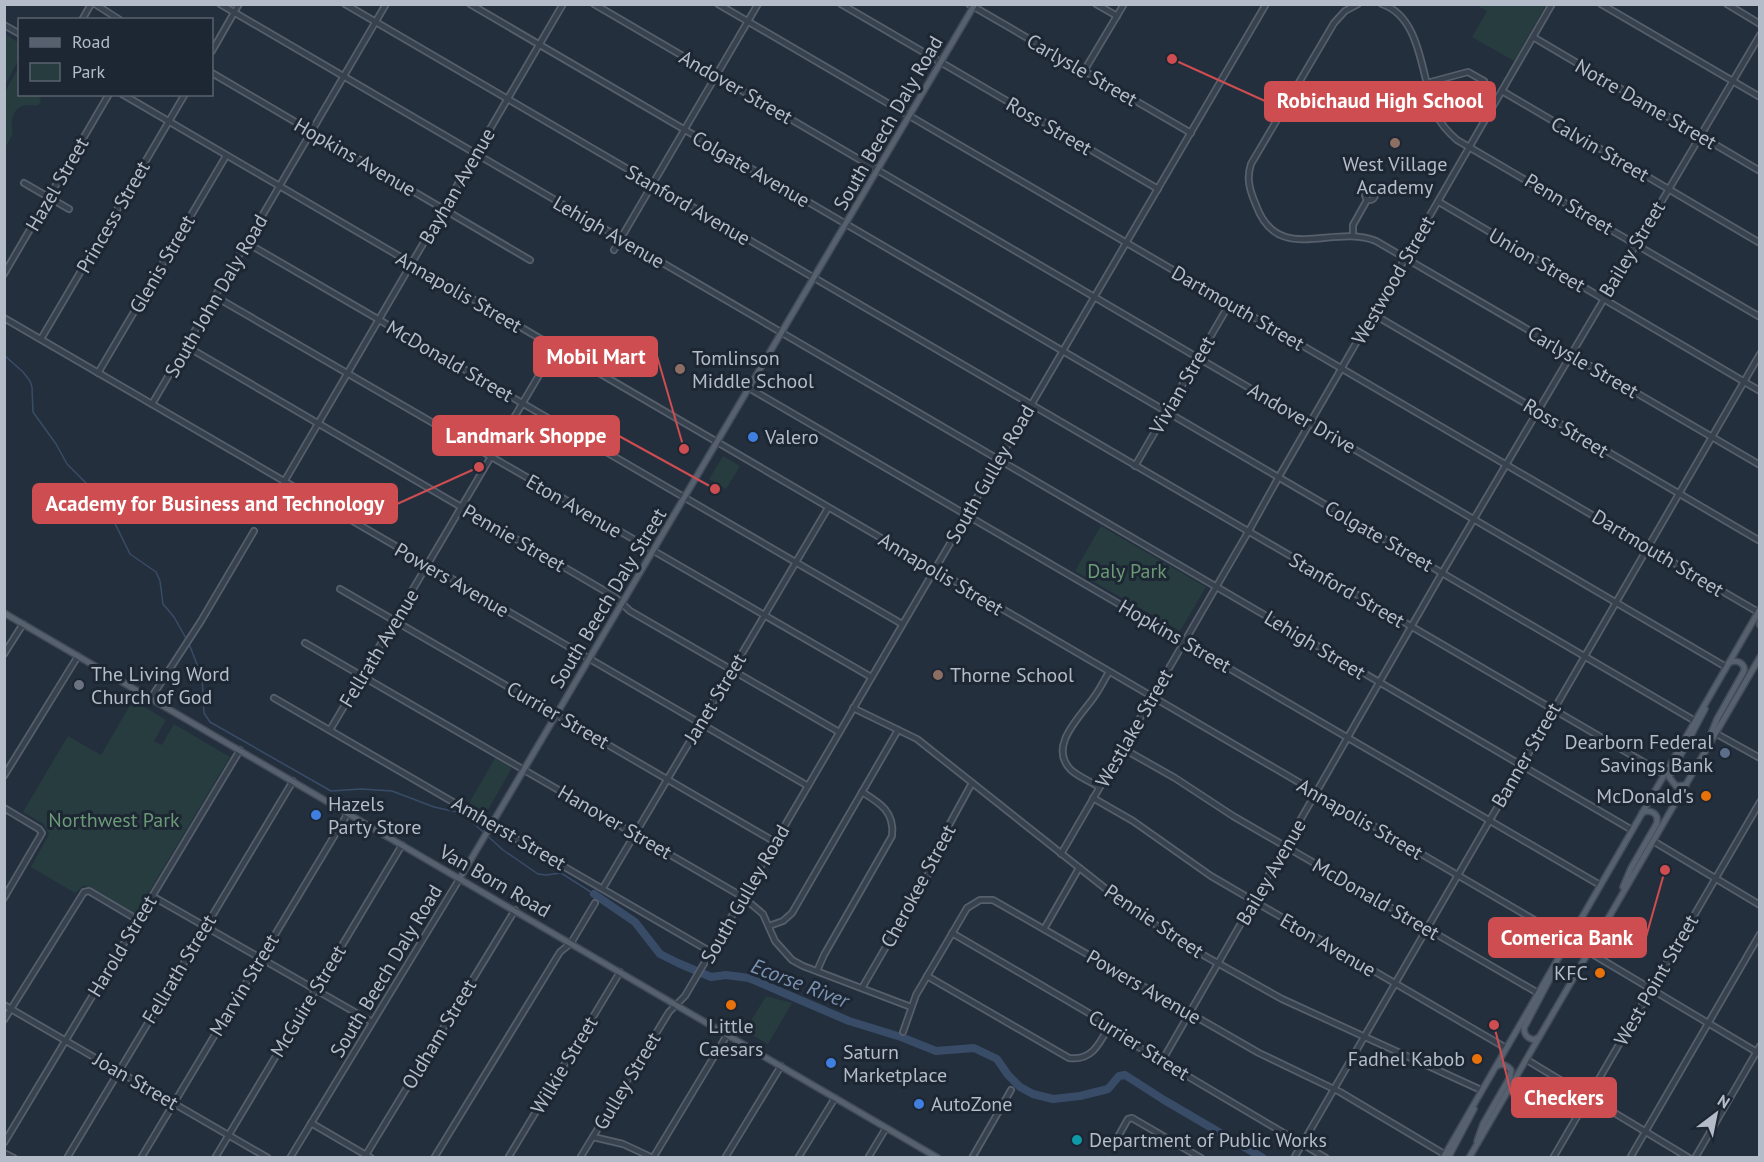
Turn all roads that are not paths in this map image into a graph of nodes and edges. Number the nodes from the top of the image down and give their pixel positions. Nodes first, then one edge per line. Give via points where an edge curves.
1 (93, 4) edge
2 (220, 4) edge
3 (239, 4) edge
4 (345, 4) edge
5 (386, 4) edge
6 (470, 4) edge
7 (563, 4) edge
8 (594, 4) edge
9 (718, 4) edge
10 (758, 4) edge
11 (841, 4) edge
12 (1096, 4) edge
13 (1124, 4) edge
14 (1266, 4) edge
15 (1358, 4) edge
16 (1382, 4) edge
17 (1552, 4) edge
18 (1601, 4) edge
19 (1726, 4) edge
20 (972, 5) edge
21 (234, 13) junction
22 (1117, 16) junction
23 (83, 18) edge
24 (117, 18) edge
25 (376, 22) junction
26 (748, 22) junction
27 (1760, 24) edge
28 (4, 25) edge
29 (18, 33) edge
30 (1760, 35) edge
31 (1533, 37) junction
32 (539, 45) junction
33 (213, 49) edge
34 (941, 63) junction
35 (213, 74) edge
36 (1083, 74) junction
37 (716, 76) junction
38 (344, 77) junction
39 (1484, 81) dead end
40 (1732, 81) junction
41 (1427, 83) junction
42 (1502, 91) junction
43 (108, 96) edge
44 (125, 96) edge
45 (184, 96) edge
46 (1760, 97) edge
47 (507, 99) junction
48 (909, 116) junction
49 (169, 123) junction
50 (684, 130) junction
51 (311, 132) junction
52 (1191, 133) junction
53 (1699, 135) junction
54 (1470, 147) junction
55 (475, 154) junction
56 (226, 156) junction
57 (877, 171) junction
58 (1760, 171) edge
59 (24, 183) dead end
60 (653, 184) junction
61 (279, 187) junction
62 (1158, 189) junction
63 (1668, 189) junction
64 (49, 198) junction
65 (1367, 200) dead end
66 (1439, 202) junction
67 (69, 209) dead end
68 (443, 209) junction
69 (845, 225) junction
70 (1353, 236) junction
71 (620, 239) junction
72 (1127, 242) junction
73 (247, 243) junction
74 (1635, 243) junction
75 (1760, 243) edge
76 (614, 250) dead end
77 (1406, 259) junction
78 (530, 260) dead end
79 (411, 264) junction
80 (4, 274) edge
81 (814, 279) junction
82 (216, 297) junction
83 (1094, 297) junction
84 (1603, 298) junction
85 (1230, 303) junction
86 (1373, 314) junction
87 (1760, 317) edge
88 (4, 318) edge
89 (378, 319) junction
90 (782, 333) junction
91 (41, 339) junction
92 (186, 346) junction
93 (555, 348) junction
94 (1063, 351) junction
95 (1760, 354) edge
96 (1570, 355) junction
97 (1198, 358) junction
98 (1342, 369) junction
99 (98, 373) junction
100 (346, 373) junction
101 (1743, 381) junction
102 (749, 388) junction
103 (1760, 391) edge
104 (152, 404) junction
105 (523, 404) junction
106 (1031, 405) junction
107 (1167, 411) junction
108 (1538, 411) junction
109 (318, 423) junction
110 (1310, 423) junction
111 (1710, 437) junction
112 (717, 443) junction
113 (492, 458) junction
114 (999, 460) junction
115 (1506, 464) junction
116 (1760, 465) edge
117 (1135, 466) junction
118 (1279, 478) junction
119 (284, 482) junction
120 (1677, 493) junction
121 (684, 498) junction
122 (462, 507) junction
123 (828, 508) junction
124 (967, 514) junction
125 (1474, 519) junction
126 (254, 531) dead end
127 (1248, 532) junction
128 (1760, 541) edge
129 (1647, 547) junction
130 (653, 552) junction
131 (795, 562) junction
132 (427, 566) junction
133 (934, 569) junction
134 (1442, 573) junction
135 (1216, 586) junction
136 (340, 589) dead end
137 (1615, 601) junction
138 (622, 604) junction
139 (1759, 611) edge
140 (4, 613) edge
141 (764, 616) junction
142 (1760, 620) edge
143 (395, 621) junction
144 (23, 624) junction
145 (902, 624) junction
146 (1760, 625) edge
147 (1411, 627) junction
148 (1184, 641) junction
149 (305, 643) dead end
150 (4, 654) edge
151 (78, 656) junction
152 (1583, 656) junction
153 (1760, 657) edge
154 (590, 659) junction
155 (1728, 665) junction
156 (732, 670) junction
157 (1109, 672) junction
158 (362, 676) junction
159 (871, 677) junction
160 (1380, 683) junction
161 (1151, 697) junction
162 (151, 698) junction
163 (274, 698) dead end
164 (1708, 698) junction
165 (853, 708) junction
166 (1553, 709) junction
167 (557, 714) junction
168 (1695, 721) junction
169 (700, 724) junction
170 (330, 730) junction
171 (898, 730) junction
172 (839, 732) junction
173 (1715, 733) junction
174 (1349, 739) junction
175 (1122, 748) junction
176 (240, 750) junction
177 (1705, 751) junction
178 (1760, 758) edge
179 (1520, 764) junction
180 (524, 769) junction
181 (1664, 774) junction
182 (4, 776) edge
183 (668, 779) junction
184 (293, 781) junction
185 (972, 783) junction
186 (1686, 785) junction
187 (808, 786) junction
188 (1100, 787) junction
189 (862, 792) junction
190 (1317, 794) junction
191 (1093, 798) junction
192 (1760, 802) edge
193 (4, 808) edge
194 (348, 813) junction
195 (1642, 813) junction
196 (1488, 820) junction
197 (492, 824) junction
198 (1632, 830) junction
199 (635, 834) junction
200 (1653, 841) junction
201 (775, 842) junction
202 (402, 845) junction
203 (1285, 847) junction
204 (1061, 854) junction
205 (1080, 868) junction
206 (1457, 875) junction
207 (460, 878) junction
208 (1715, 878) junction
209 (1600, 885) junction
210 (603, 888) junction
211 (152, 896) junction
212 (743, 897) junction
213 (4, 898) edge
214 (1619, 900) junction
215 (1254, 902) junction
216 (595, 903) dead end
217 (1760, 905) edge
218 (515, 910) junction
219 (138, 920) junction
220 (205, 926) junction
221 (769, 926) junction
222 (1426, 928) junction
223 (1044, 929) junction
224 (952, 933) junction
225 (1760, 934) edge
226 (1568, 940) junction
227 (571, 943) junction
228 (711, 952) junction
229 (1589, 952) junction
230 (1560, 955) junction
231 (260, 957) junction
232 (1218, 964) junction
233 (817, 971) junction
234 (620, 972) junction
235 (927, 976) junction
236 (1394, 983) junction
237 (862, 988) junction
238 (315, 989) junction
239 (1651, 989) junction
240 (1538, 993) junction
241 (4, 1005) edge
242 (676, 1005) junction
243 (910, 1007) junction
244 (12, 1009) junction
245 (1190, 1012) junction
246 (4, 1020) edge
247 (372, 1022) junction
248 (1708, 1023) junction
249 (1109, 1026) junction
250 (903, 1032) dead end
251 (727, 1035) junction
252 (1540, 1036) junction
253 (1364, 1037) junction
254 (66, 1041) junction
255 (1760, 1046) edge
256 (1506, 1048) junction
257 (1758, 1053) edge
258 (1527, 1060) junction
259 (1162, 1061) junction
260 (781, 1066) junction
261 (1495, 1066) junction
262 (118, 1071) junction
263 (1333, 1089) junction
264 (1011, 1090) dead end
265 (1481, 1090) junction
266 (1588, 1097) junction
267 (835, 1098) junction
268 (174, 1103) junction
269 (311, 1123) junction
270 (886, 1128) junction
271 (1645, 1131) junction
272 (228, 1134) junction
273 (593, 1137) junction
274 (1115, 1142) dead end
275 (4, 1143) edge
276 (1302, 1143) junction
277 (1476, 1147) junction
278 (4, 1153) edge
279 (1445, 1156) edge
280 (367, 1157) edge
281 (14, 1158) edge
282 (67, 1158) edge
283 (141, 1158) edge
284 (214, 1158) edge
285 (268, 1158) edge
286 (290, 1158) edge
287 (434, 1158) edge
288 (508, 1158) edge
289 (580, 1158) edge
290 (653, 1158) edge
291 (725, 1158) edge
292 (798, 1158) edge
293 (868, 1158) edge
294 (938, 1158) edge
295 (972, 1158) edge
296 (1201, 1158) edge
297 (1294, 1158) edge
298 (1326, 1158) edge
299 (1469, 1158) edge
300 (1553, 1158) edge
301 (1630, 1158) edge
302 (1689, 1158) edge
303 (1695, 1158) edge

1 - 23 street
1 - 24 street
2 - 21 street, Lehigh Avenue
3 - 21 street
4 - 25 street, Stanford Avenue
5 - 25 street, South John Daly Road
6 - 32 street, Colgate Avenue
7 - 32 street, Bayhan Avenue
8 - 37 street, Andover Street
9 - 26 street, Dartmouth Street
10 - 26 street
11 - 34 street, Ross Street
12 - 22 street
13 - 22 street
14 - 52 street, South Gulley Road
15 - 70 street via 1334,23 1253,159 1248,177 1258,213 1278,234 1296,240
16 - 41 street, Penn Street via 1396,11 1410,28
17 - 31 street, Westwood Street
18 - 40 street
19 - 27 street
20 - 34 main road, South Beech Daly Road
20 - 36 street, Carlysle Street
21 - 33 street
21 - 38 street, Lehigh Avenue
22 - 36 street
25 - 38 street, South John Daly Road
25 - 47 street, Stanford Avenue
26 - 37 street
26 - 48 street, Dartmouth Street
28 - 29 street
30 - 40 street, Bailey Street
31 - 42 street, Westwood Street
31 - 53 street, Notre Dame Street
32 - 47 street, Bayhan Avenue
32 - 50 street, Colgate Avenue
34 - 48 main road, South Beech Daly Road
34 - 62 street, Ross Street
35 - 51 street, Hopkins Avenue
36 - 52 street, Carlysle Street
37 - 50 street
37 - 57 street, Andover Street
38 - 51 street, South John Daly Road
38 - 55 street, Lehigh Avenue
39 - 41 street via 1468,72
40 - 46 street
40 - 53 street, Bailey Street
41 - 54 street, Penn Street via 1444,127
42 - 54 street, Westwood Street
42 - 63 street, Calvin Street
43 - 64 street, Hazel Street
44 - 49 street, Annapolis Street
45 - 49 street, Princess Street
47 - 55 street, Bayhan Avenue
47 - 60 street, Stanford Avenue
48 - 57 main road, South Beech Daly Road
48 - 72 street, Dartmouth Street
49 - 56 street, Annapolis Street
49 - 91 street, Princess Street
50 - 60 street
50 - 69 street, Colgate Avenue
51 - 61 street, South John Daly Road
51 - 68 street, Hopkins Avenue
52 - 62 street, South Gulley Road
53 - 58 street, Notre Dame Street
53 - 63 street, Bailey Street
54 - 66 street, Westwood Street
54 - 74 street, Penn Street
55 - 68 street, Bayhan Avenue
55 - 71 street, Lehigh Avenue
56 - 61 street, Annapolis Street
56 - 99 street, Glenis Street
57 - 69 main road, South Beech Daly Road
57 - 83 street, Andover Drive
59 - 64 street
60 - 71 street
60 - 81 street, Stanford Avenue
61 - 73 street, South John Daly Road
61 - 79 street, Annapolis Street
62 - 72 street, South Gulley Road
63 - 74 street, Bailey Street
63 - 75 street, Calvin Street
64 - 67 street
64 - 80 street, Hazel Street
65 - 70 street via 1353,225
66 - 77 street, Westwood Street
66 - 84 street, Union Street
68 - 78 street, Hopkins Avenue
68 - 79 street, Bayhan Avenue
69 - 81 main road, South Beech Daly Road
69 - 94 street, Colgate Avenue
70 - 77 street, Carlysle Street via 1369,238
71 - 76 street
71 - 90 street, Lehigh Avenue
72 - 83 street, South Gulley Road
72 - 85 street, Dartmouth Street
73 - 82 street, South John Daly Road
73 - 89 street, McDonald Street
74 - 84 street, Bailey Street
74 - 87 street, Penn Street
77 - 86 street, Westwood Street
77 - 96 street, Carlysle Street
79 - 89 street, Bayhan Avenue
79 - 93 street, Annapolis Street
81 - 90 main road
81 - 106 street, Stanford Avenue
82 - 92 street, South John Daly Road
82 - 100 street, Eton Avenue
83 - 94 street, South Gulley Road
83 - 97 street, Andover Drive
84 - 96 street, Bailey Street
84 - 101 street, Union Street
85 - 97 street, Vivian Street
85 - 98 street, Dartmouth Street
86 - 98 street, Westwood Street
86 - 108 street, Ross Street
88 - 91 street, Powers Avenue
89 - 100 street, Bayhan Avenue
89 - 105 street, McDonald Street
90 - 102 main road
90 - 114 street, Lehigh Avenue
91 - 99 street, Powers Avenue
92 - 104 street, South John Daly Road
92 - 109 street, Pennie Street
93 - 105 street, Fellrath Avenue
93 - 112 street, Annapolis Street
94 - 106 street, South Gulley Road
94 - 107 street, Colgate Street
95 - 101 street, Banner Street
96 - 108 street, Bailey Street
96 - 111 street, Carlysle Street
97 - 107 street, Vivian Street
97 - 110 street, Andover Drive
98 - 110 street, Westwood Street
98 - 115 street, Dartmouth Street
99 - 104 street, Powers Avenue
100 - 109 street, Bayhan Avenue
100 - 113 street, Eton Avenue
101 - 103 street, Union Street
101 - 111 street, Banner Street
102 - 112 main road
102 - 124 street, Hopkins Street
104 - 119 street, Powers Avenue
105 - 113 street, Fellrath Avenue
105 - 121 street, McDonald Street
106 - 114 street, South Gulley Road
106 - 117 street, Stanford Street
107 - 117 street, Vivian Street
107 - 118 street, Colgate Street
108 - 115 street, Bailey Street
108 - 120 street, Ross Street
109 - 119 street, Bayhan Avenue
109 - 122 street, Pennie Street
110 - 118 street, Westlake Street
110 - 125 street, Andover Drive
111 - 116 street, Carlysle Street
111 - 120 street, Banner Street
112 - 121 main road, South Beech Daly Street
112 - 123 street, Annapolis Street
113 - 122 street, Fellrath Avenue
113 - 130 street, Eton Avenue
114 - 124 street, South Gulley Road
114 - 135 street, Lehigh Street
115 - 125 street, Bailey Avenue
115 - 129 street, Dartmouth Street
117 - 127 street, Stanford Street
118 - 127 street, Westlake Street
118 - 134 street, Colgate Street
119 - 132 street, Powers Avenue
120 - 128 street, Ross Street
120 - 129 street, Banner Street
121 - 130 main road, South Beech Daly Street
121 - 131 street, McDonald Street
122 - 132 street, Fellrath Avenue
122 - 138 street, Pennie Street
123 - 131 street, Janet Street
123 - 133 street, Annapolis Street
124 - 133 street, South Gulley Road
124 - 148 street, Hopkins Street
125 - 134 street, Bailey Avenue
125 - 137 street, Andover Drive
126 - 162 street
127 - 135 street, Westlake Street
127 - 147 street, Stanford Street
129 - 137 street, Banner Street
129 - 139 street, Dartmouth Street
130 - 138 main road, South Beech Daly Street
130 - 141 street, Eton Avenue
131 - 141 street, Janet Street
131 - 145 street, McDonald Street
132 - 143 street, Fellrath Avenue
132 - 154 street, Powers Avenue
133 - 145 street, South Gulley Road
133 - 157 street, Annapolis Street
134 - 147 street, Bailey Avenue
134 - 152 street, Colgate Street
135 - 148 street, Westlake Street
135 - 160 street, Lehigh Street
136 - 143 street, Currier Street
137 - 152 street, Banner Street
137 - 155 street, Andover Drive
138 - 154 main road, South Beech Daly Street
138 - 156 street, Pennie Street
139 - 155 main road
140 - 144 main road, Van Born Road
141 - 156 street, Janet Street
141 - 159 street, Eton Avenue
142 - 146 main road
143 - 158 street, Fellrath Avenue
143 - 167 street, Currier Street
144 - 150 street
144 - 151 main road, Van Born Road
145 - 159 street, South Gulley Road
147 - 160 street, Bailey Avenue
147 - 166 street, Stanford Street
148 - 161 street, Westlake Street
148 - 174 street, Hopkins Street
149 - 158 street, Hanover Street
151 - 162 main road, Van Born Road
151 - 182 street
152 - 166 street, Banner Street
152 - 168 street, Colgate Street
153 - 173 main road
154 - 167 main road, South Beech Daly Street
154 - 169 street, Powers Avenue
155 - 164 main road
155 - 177 main road via 1740,662 1744,671 1717,719
156 - 169 street, Janet Street
156 - 172 street, Pennie Street
157 - 161 street, Annapolis Street
157 - 188 street via 1076,720 1063,747 1070,769
158 - 170 street, Fellrath Avenue
158 - 180 street, Hanover Street
159 - 165 street, South Gulley Road
160 - 174 street, Bailey Avenue
160 - 179 street, Lehigh Street
161 - 175 street, Westlake Street
161 - 190 street, Annapolis Street
162 - 176 main road, Van Born Road
163 - 170 street, Amherst Street
164 - 168 main road
164 - 186 main road via 1669,777 1676,786
165 - 171 street, Pennie Street
165 - 172 street, South Gulley Road
166 - 179 street, Banner Street
166 - 181 street, Stanford Street
167 - 180 main road, South Beech Daly Street
167 - 183 street, Currier Street
168 - 181 main road
169 - 183 street, Janet Street
169 - 187 street, Powers Avenue
170 - 197 street, Amherst Street
171 - 185 street, Pennie Street via 917,739
171 - 189 street
172 - 187 street, South Gulley Road
173 - 177 main road
173 - 178 street
174 - 190 street, Bailey Avenue
174 - 196 street, Hopkins Street
175 - 188 street, Westlake Street
175 - 203 street, McDonald Street
176 - 184 main road, Van Born Road
176 - 211 street, Harold Street
177 - 186 main road
179 - 196 street, Banner Street
179 - 198 street, Lehigh Street
180 - 197 main road, South Beech Daly Road
180 - 199 street, Hanover Street
181 - 195 main road
183 - 199 street, Janet Street
183 - 201 street, Currier Street
184 - 194 main road, Van Born Road
184 - 220 street, Fellrath Street
185 - 204 street, Pennie Street
185 - 237 street, Cherokee Street via 931,869
186 - 200 main road
187 - 201 street, South Gulley Road
188 - 191 street, Westlake Street
189 - 221 street via 792,913
189 - 233 street via 889,813 890,842
190 - 203 street, Bailey Avenue
190 - 206 street, Annapolis Street
191 - 204 street, Westlake Street
191 - 215 street, Eton Avenue
192 - 208 street, West Point Street
193 - 213 street via 42,833
194 - 202 main road, Van Born Road
194 - 231 street, Marvin Street
195 - 198 main road
195 - 214 main road via 1656,814 1657,823 1631,868
196 - 206 street, Banner Street
196 - 209 street, Hopkins Street
197 - 207 main road, South Beech Daly Road
197 - 210 street, Amherst Street
198 - 209 main road
199 - 210 street, Janet Street
199 - 212 street, Hanover Street
200 - 208 street
200 - 214 main road
201 - 212 street, South Gulley Road
202 - 207 main road, Van Born Road
202 - 238 street, McGuire Street
203 - 215 street, Bailey Avenue
203 - 222 street, McDonald Street
204 - 205 street, Pennie Street
205 - 223 street
205 - 232 street, Pennie Street via 1166,932
206 - 222 street, Banner Street
206 - 226 street, Annapolis Street
207 - 218 main road, Van Born Road
207 - 247 street, South Beech Daly Road
208 - 217 street
208 - 239 street, West Point Street
209 - 226 main road
210 - 228 street, Amherst Street
211 - 219 street, Harold Street
211 - 220 street
212 - 221 street, Hanover Street via 760,910
212 - 228 street, South Gulley Road
214 - 229 main road
215 - 232 street, Bailey Avenue
215 - 236 street, Eton Avenue
216 - 227 street
218 - 227 main road, Van Born Road
218 - 280 street, Oldham Street
219 - 244 street via 89,891 82,893
219 - 254 street, Harold Street
220 - 231 street
220 - 262 street, Fellrath Street
221 - 233 street, Hanover Street via 785,954
222 - 236 street, Banner Street
222 - 240 street, McDonald Street
223 - 224 street, Powers Avenue via 999,902 984,899 969,906
223 - 245 street, Powers Avenue
224 - 235 street, Powers Avenue
224 - 249 street, Currier Street
225 - 248 street
226 - 229 street, Annapolis Street
226 - 230 main road
227 - 234 main road, Van Born Road
227 - 287 street via 560,952
228 - 242 street, South Gulley Road
229 - 239 street, Annapolis Street
229 - 252 main road
230 - 240 main road
230 - 252 main road via 1552,979 1524,1028 1528,1038
231 - 238 street
231 - 268 street, Marvin Street
232 - 245 street, Bailey Avenue
232 - 253 street, Pennie Street
233 - 237 street, Hanover Street
234 - 242 main road, Van Born Road
234 - 288 street, Wilkie Street
235 - 243 street, Powers Avenue
235 - 249 street via 1070,1058 1081,1059 1092,1053
236 - 253 street, Banner Street
236 - 256 street, Eton Avenue
237 - 243 street, Hanover Street
238 - 247 street
238 - 272 street, McGuire Street
239 - 248 street, Annapolis Street
239 - 266 street, West Point Street
240 - 256 main road
241 - 244 street, Joan Street
242 - 251 main road, Van Born Road
242 - 273 street, Gulley Street
243 - 250 street, Powers Avenue
244 - 246 street
244 - 254 street, Joan Street
245 - 259 street, Bailey Avenue
245 - 263 street, Powers Avenue via 1259,1053
247 - 269 street, South Beech Daly Road
248 - 257 street, Annapolis Street
248 - 271 street
249 - 259 street, Currier Street
251 - 260 main road, Van Born Road
251 - 290 street
252 - 258 main road
253 - 263 street, Banner Street
253 - 265 street, Pennie Street
254 - 262 street, Joan Street
254 - 275 street, Harold Street
255 - 257 street
256 - 261 main road
257 - 303 street
258 - 266 street
258 - 277 main road
259 - 276 street, Currier Street
260 - 267 main road, Van Born Road
260 - 291 street
261 - 265 main road
261 - 277 main road via 1506,1065 1511,1073 1483,1124
262 - 268 street, Joan Street
262 - 282 street, Fellrath Street
263 - 276 street, Banner Street
263 - 279 street, Powers Avenue
264 - 295 street
265 - 279 main road
266 - 271 street
266 - 300 street, West Point Street
267 - 270 main road, Van Born Road
267 - 292 street
268 - 272 street, Joan Street
268 - 283 street, Marvin Street
269 - 280 street
269 - 286 street, South Beech Daly Road
270 - 293 street
270 - 294 main road, Van Born Road
271 - 301 street
271 - 302 street
272 - 284 street, McGuire Street
272 - 285 street, Joan Street
273 - 289 street, Gulley Street
273 - 290 street via 623,1144
274 - 296 street via 1131,1118
276 - 297 street, Banner Street
276 - 298 street, Currier Street
277 - 299 main road
278 - 281 street

